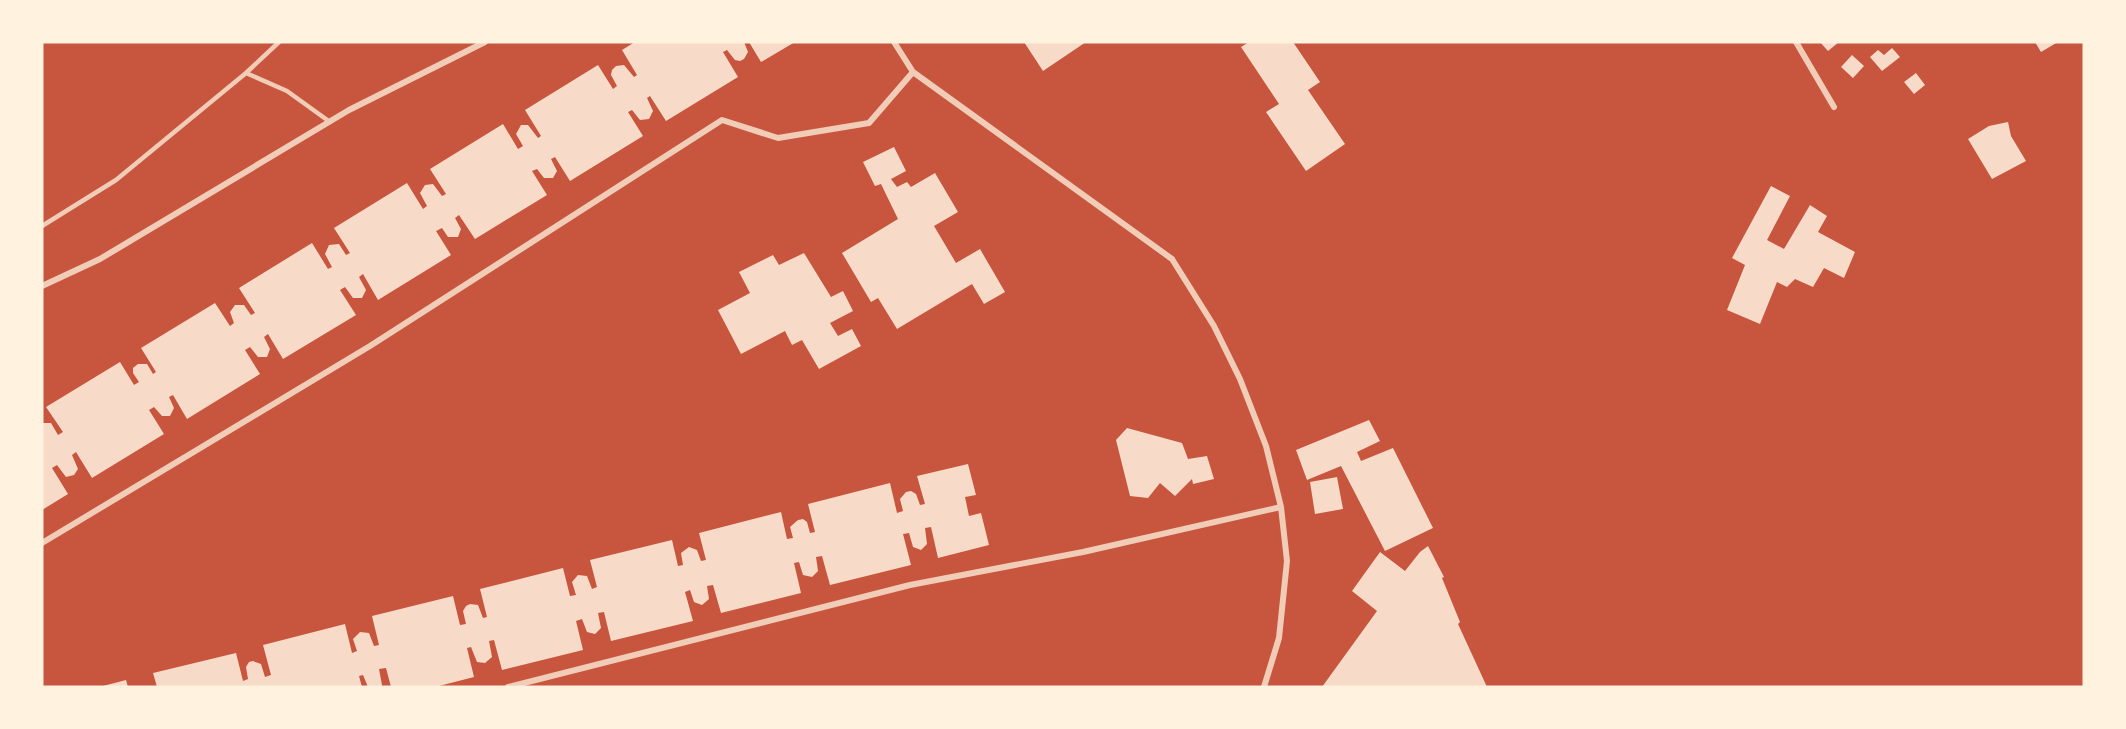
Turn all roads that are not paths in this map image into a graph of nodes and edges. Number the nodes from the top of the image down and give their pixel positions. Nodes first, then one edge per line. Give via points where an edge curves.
1 (279, 42) edge
2 (485, 42) edge
3 (894, 42) edge
4 (1796, 42) edge
5 (913, 72) junction
6 (246, 73) junction
7 (1834, 107) dead end
8 (330, 122) junction
9 (42, 226) edge
10 (42, 286) edge
11 (1281, 507) junction
12 (42, 543) edge
13 (508, 687) edge
14 (1264, 687) edge

1 - 6 lane
2 - 8 street
3 - 5 street
4 - 7 street
5 - 11 street via 1172,259 1214,327 1240,379 1266,446
5 - 12 street via 869,123 778,138 722,120 370,346
6 - 8 lane via 287,92
6 - 9 lane via 117,180
8 - 10 street via 100,259
11 - 13 street via 1083,552 910,585
11 - 14 street via 1287,561 1280,638

